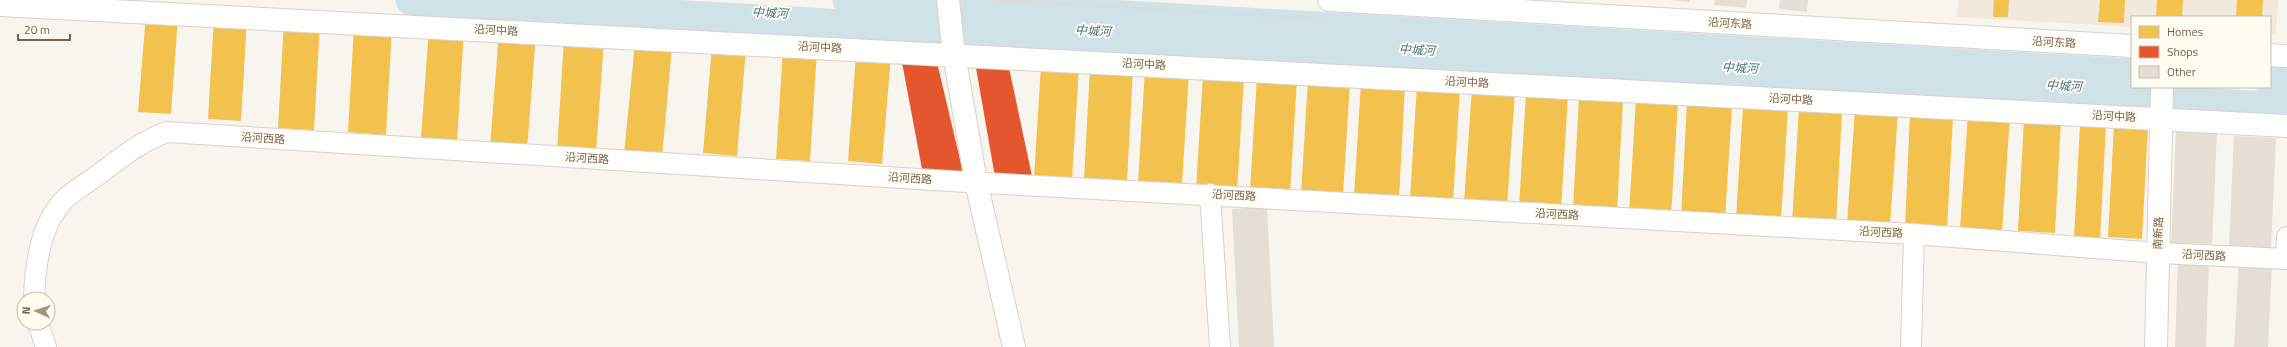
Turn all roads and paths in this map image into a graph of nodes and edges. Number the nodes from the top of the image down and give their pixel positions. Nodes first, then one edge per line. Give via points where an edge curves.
1 (948, 0) edge
2 (1329, 0) edge
3 (0, 4) edge
4 (954, 46) junction
5 (2131, 46) edge
6 (2271, 55) edge
7 (2287, 56) edge
8 (2162, 104) edge
9 (2287, 126) edge
10 (976, 182) junction
11 (1210, 194) junction
12 (1914, 234) junction
13 (2287, 237) edge
14 (2158, 253) junction
15 (2287, 259) edge
16 (34, 291) edge
17 (41, 331) edge
18 (46, 347) edge
19 (1014, 347) edge
20 (1220, 347) edge
21 (1911, 347) edge
22 (2156, 347) edge

1 - 4 street
2 - 5 street, 沿河东路
3 - 4 street, 沿河中路
4 - 8 street, 沿河中路
4 - 10 street
6 - 7 street
8 - 9 street, 沿河中路
8 - 14 street, 南新路
10 - 11 street, 沿河西路
10 - 16 street, 沿河西路 via 167,132 149,138 127,152 64,200 49,224 40,247
10 - 19 street
11 - 12 street, 沿河西路
11 - 20 street
12 - 14 street, 沿河西路
12 - 21 street
13 - 15 street
14 - 15 street, 沿河西路
14 - 22 street, 南新路
17 - 18 street

